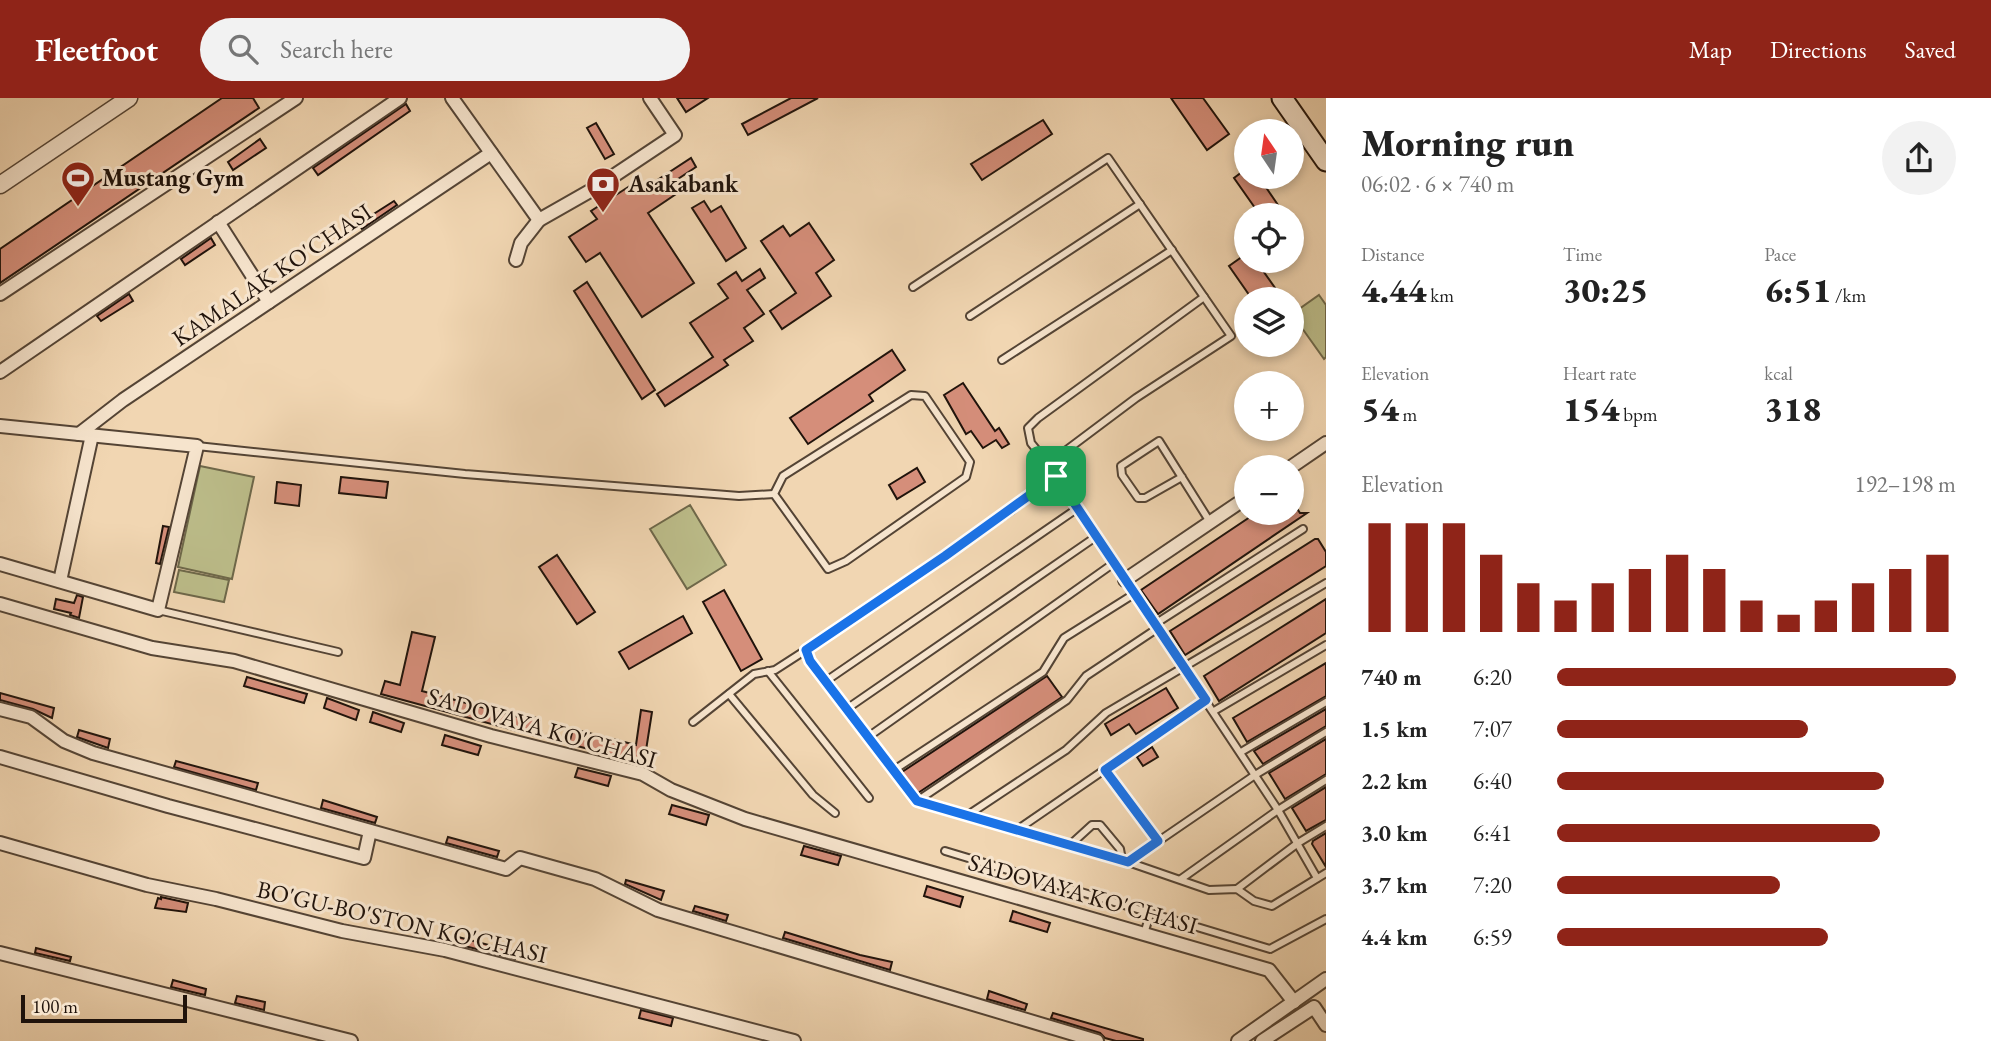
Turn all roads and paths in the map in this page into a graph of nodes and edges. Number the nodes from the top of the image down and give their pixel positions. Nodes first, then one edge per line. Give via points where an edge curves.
1 (110, 98) edge
2 (129, 98) edge
3 (296, 98) edge
4 (400, 98) edge
5 (452, 98) edge
6 (650, 98) edge
7 (1282, 98) edge
8 (1298, 98) edge
9 (1326, 140) edge
10 (491, 153) junction
11 (1326, 161) edge
12 (0, 172) edge
13 (0, 185) edge
14 (1140, 204) junction
15 (539, 220) junction
16 (218, 222) junction
17 (1171, 250) junction
18 (516, 260) dead end
19 (913, 287) dead end
20 (0, 294) edge
21 (1204, 297) junction
22 (269, 302) junction
23 (970, 316) dead end
24 (1002, 360) dead end
25 (0, 372) edge
26 (0, 426) edge
27 (85, 435) junction
28 (1326, 443) edge
29 (197, 446) junction
30 (1304, 458) edge
31 (1048, 464) junction
32 (1056, 476) junction
33 (1182, 477) junction
34 (774, 495) junction
35 (1234, 506) edge
36 (1078, 508) junction
37 (1210, 522) junction
38 (1303, 529) dead end
39 (1097, 536) junction
40 (1114, 563) junction
41 (0, 564) edge
42 (60, 580) junction
43 (1125, 580) junction
44 (1326, 583) edge
45 (1134, 594) junction
46 (0, 604) edge
47 (158, 610) junction
48 (1156, 626) junction
49 (1326, 645) edge
50 (806, 650) junction
51 (338, 652) dead end
52 (1184, 667) junction
53 (768, 671) junction
54 (826, 681) junction
55 (729, 694) junction
56 (1206, 700) junction
57 (1326, 702) edge
58 (848, 708) junction
59 (0, 709) edge
60 (1214, 711) junction
61 (693, 722) dead end
62 (1326, 732) edge
63 (868, 737) junction
64 (1241, 752) junction
65 (0, 757) edge
66 (894, 770) junction
67 (1105, 770) junction
68 (1255, 775) junction
69 (1326, 780) edge
70 (869, 797) dead end
71 (917, 801) junction
72 (1278, 810) junction
73 (835, 813) dead end
74 (968, 815) junction
75 (1326, 826) edge
76 (1017, 830) junction
77 (370, 831) junction
78 (1158, 841) junction
79 (0, 843) edge
80 (1298, 843) junction
81 (1069, 846) junction
82 (945, 851) dead end
83 (1125, 861) junction
84 (1326, 873) edge
85 (1317, 878) junction
86 (1181, 879) junction
87 (1237, 889) junction
88 (1150, 914) junction
89 (1326, 919) edge
90 (1144, 934) junction
91 (0, 953) edge
92 (1326, 979) edge
93 (1294, 1002) junction
94 (1326, 1025) edge
95 (351, 1041) edge
96 (794, 1041) edge
97 (1097, 1041) edge
98 (1238, 1041) edge
99 (1262, 1041) edge

1 - 12 street
2 - 13 street
3 - 20 street
4 - 16 street
5 - 10 street
6 - 15 street via 675,135
7 - 11 main road
8 - 9 main road
10 - 15 street
10 - 22 street, KAMALAK KO'CHASI
14 - 17 lane
14 - 19 lane via 1108,158
14 - 23 lane
15 - 18 street via 521,243
16 - 22 street
16 - 25 street
17 - 21 lane
17 - 24 lane
21 - 31 lane via 1028,428 1031,443
21 - 31 lane via 1231,336 1136,398
22 - 27 street, KAMALAK KO'CHASI via 123,400
26 - 27 street
27 - 29 street
27 - 42 street
28 - 30 street
29 - 34 lane via 465,474
29 - 47 street
31 - 32 lane
32 - 36 lane
32 - 50 lane
33 - 33 lane via 1159,441 1121,466 1138,498
33 - 37 lane
34 - 34 lane via 783,476 911,395 925,396 970,462 966,477 828,569
35 - 37 street
36 - 39 lane
36 - 54 lane
37 - 43 street
38 - 48 lane
39 - 40 lane
39 - 58 lane
40 - 43 lane
40 - 63 lane
41 - 42 street
42 - 47 street
43 - 45 lane
44 - 52 lane
45 - 48 lane
45 - 66 lane via 1064,638 1043,672
46 - 90 street, SADOVAYA KO'CHASI via 152,648 234,661 491,736 643,774 745,819
47 - 51 lane
48 - 52 lane
48 - 71 lane via 1086,676 1067,700
49 - 60 lane
50 - 53 lane
50 - 54 lane
52 - 56 lane
52 - 74 lane via 1106,713 1066,750
53 - 55 lane via 754,674
53 - 70 lane
54 - 58 lane
55 - 61 lane
55 - 73 lane via 813,795
56 - 60 lane
56 - 67 lane
57 - 64 lane
58 - 63 lane
59 - 77 street via 31,717 64,741 93,753
60 - 64 lane
62 - 68 lane
63 - 66 lane
64 - 68 lane
65 - 77 street via 364,858
66 - 71 lane
67 - 76 lane
67 - 78 lane
68 - 72 lane
68 - 78 lane
69 - 72 lane
71 - 74 lane
72 - 80 lane
72 - 86 lane
74 - 76 lane
75 - 80 lane
76 - 81 lane
77 - 97 street via 506,869 520,858 595,879 658,910
78 - 83 lane
79 - 96 street, BO'GU-BO'STON KO'CHASI via 147,885 445,950
80 - 85 lane
80 - 87 lane
81 - 83 lane
81 - 83 lane via 1092,825 1100,825
82 - 88 lane
83 - 86 lane
84 - 85 lane
85 - 87 lane via 1272,906
86 - 87 lane via 1209,890
88 - 89 lane via 1270,949
88 - 90 lane
90 - 93 street, SADOVAYA KO'CHASI via 1269,970
91 - 95 street
92 - 93 street
93 - 98 street
94 - 99 street via 1314,1007

